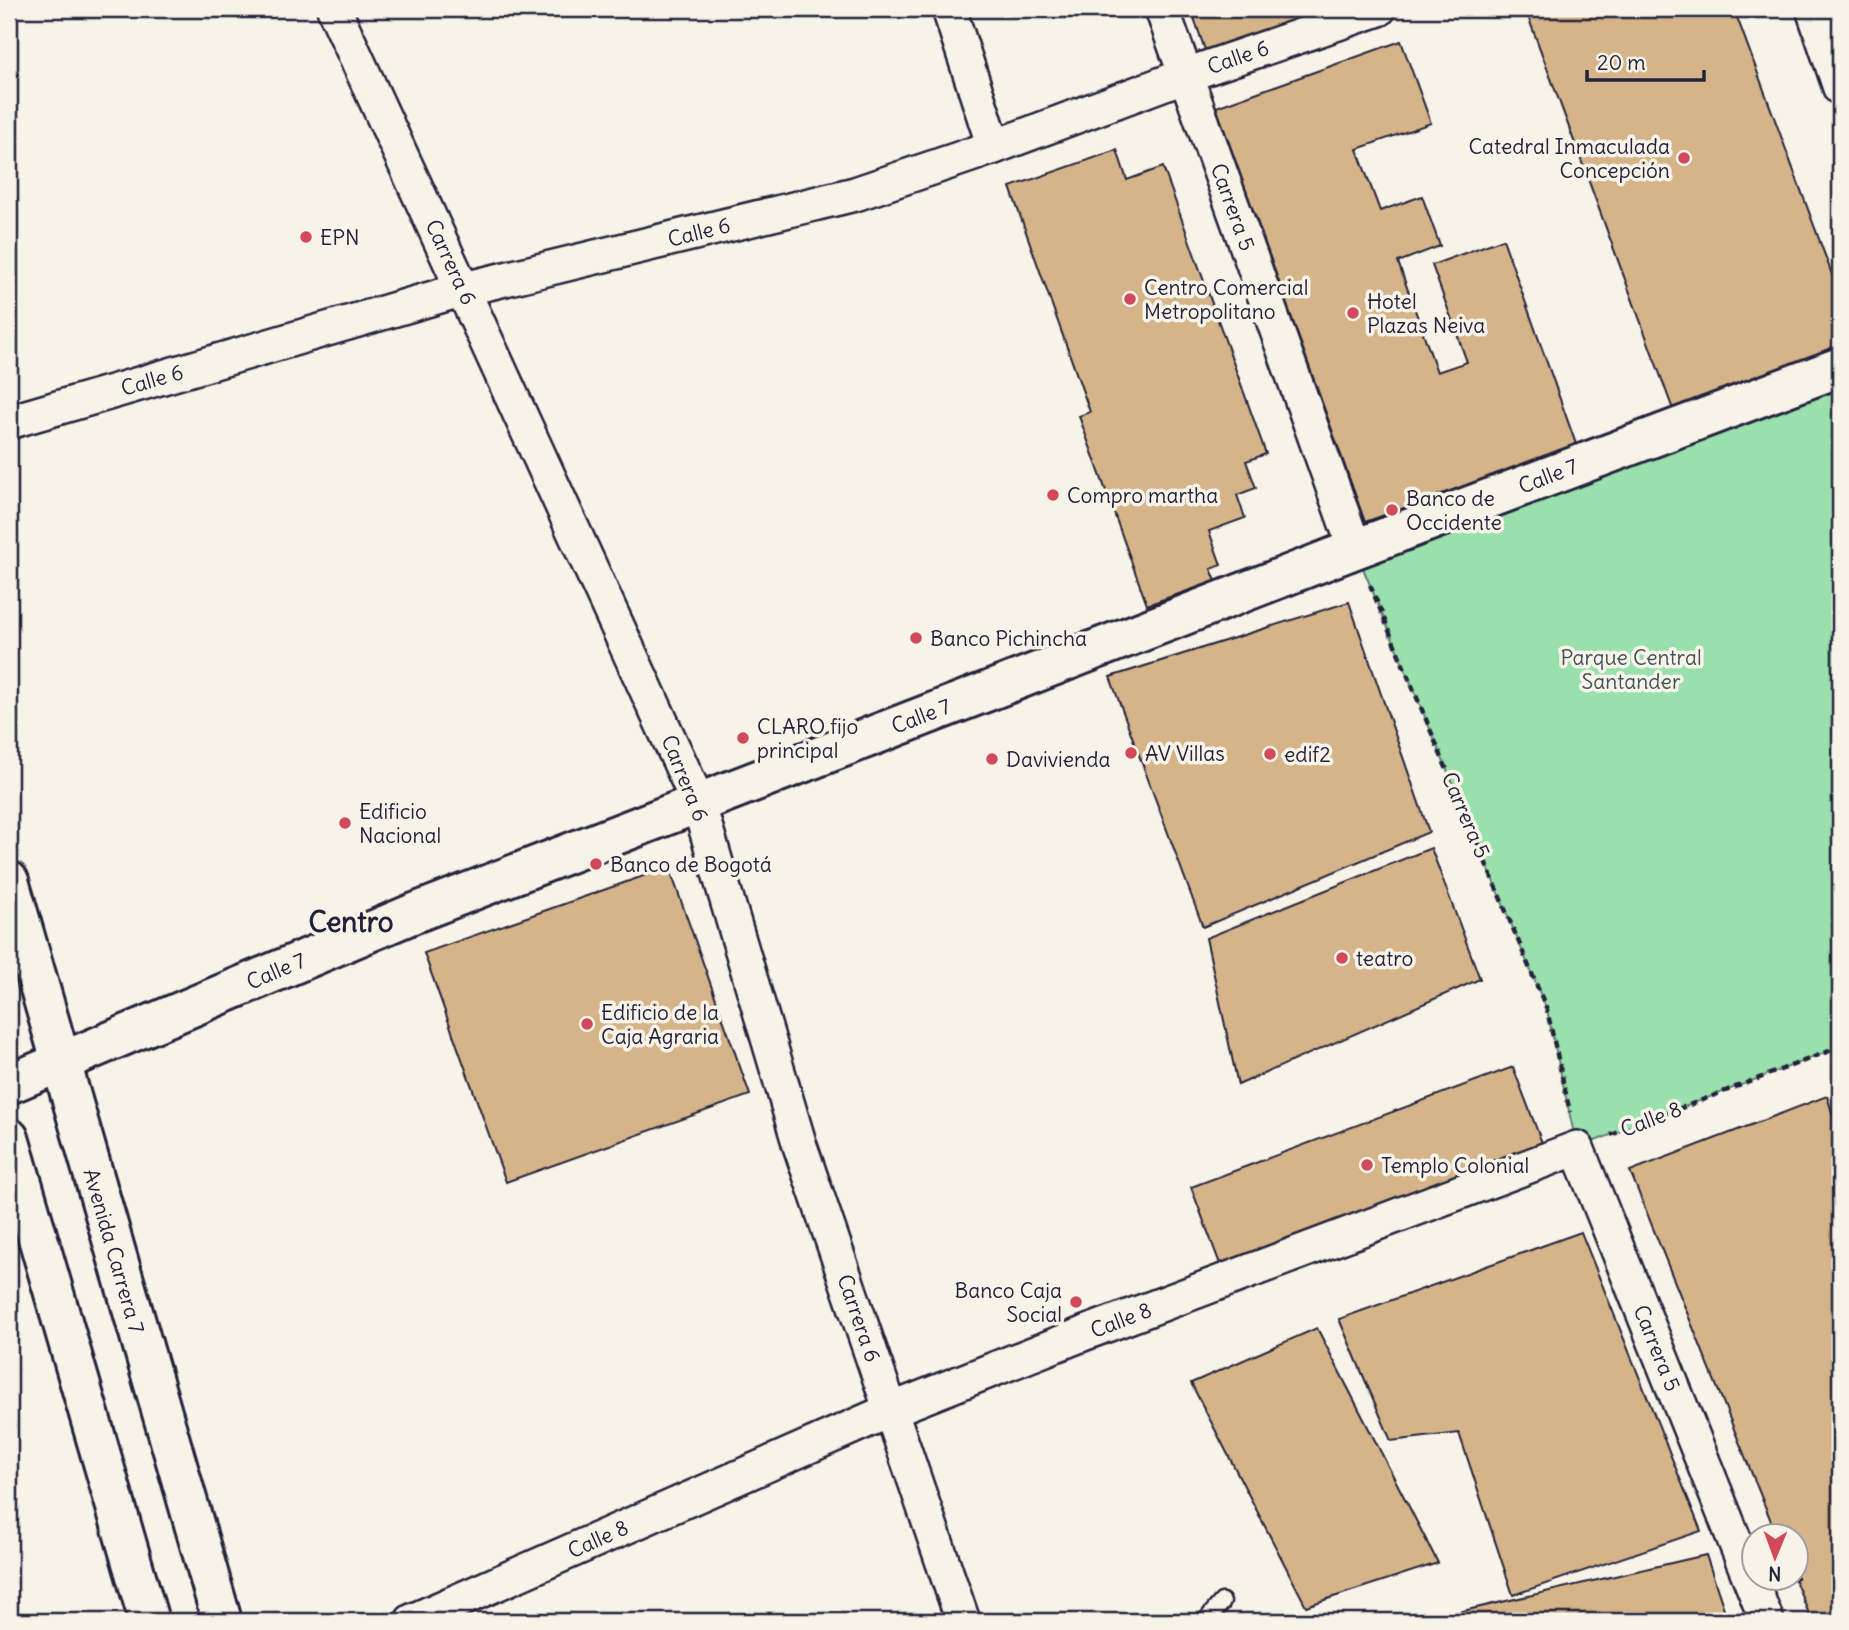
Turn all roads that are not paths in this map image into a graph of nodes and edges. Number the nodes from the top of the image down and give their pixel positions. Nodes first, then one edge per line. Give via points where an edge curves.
1 (334, 9) edge
2 (949, 9) edge
3 (1162, 9) edge
4 (1379, 9) edge
5 (1813, 9) edge
6 (1186, 75) junction
7 (1840, 88) edge
8 (994, 147) junction
9 (464, 289) junction
10 (1840, 367) edge
11 (9, 422) edge
12 (1355, 549) junction
13 (698, 802) junction
14 (9, 881) edge
15 (60, 1063) junction
16 (9, 1084) edge
17 (9, 1139) edge
18 (1577, 1148) joint
19 (891, 1410) junction
20 (1222, 1602) dead end
21 (149, 1621) edge
22 (222, 1621) edge
23 (412, 1621) edge
24 (963, 1621) edge
25 (1206, 1621) edge
26 (1767, 1621) edge

1 - 9 street, Carrera 6
2 - 8 street
3 - 6 street, Carrera 5
4 - 6 street, Calle 6
5 - 7 street
6 - 8 street, Calle 6
6 - 12 street, Carrera 5
8 - 9 street, Calle 6 via 855,194
9 - 11 street, Calle 6
9 - 13 street, Carrera 6
10 - 12 street, Calle 7
12 - 13 street, Calle 7
13 - 15 street, Calle 7 via 412,914
13 - 19 street, Carrera 6 via 800,1146
14 - 15 street, Avenida Carrera 7
15 - 16 street, Calle 7
15 - 22 street, Avenida Carrera 7
17 - 21 street
18 - 19 street, Calle 8
18 - 26 street, Carrera 5
19 - 23 street, Calle 8
19 - 24 street, Carrera 6
20 - 25 lane

